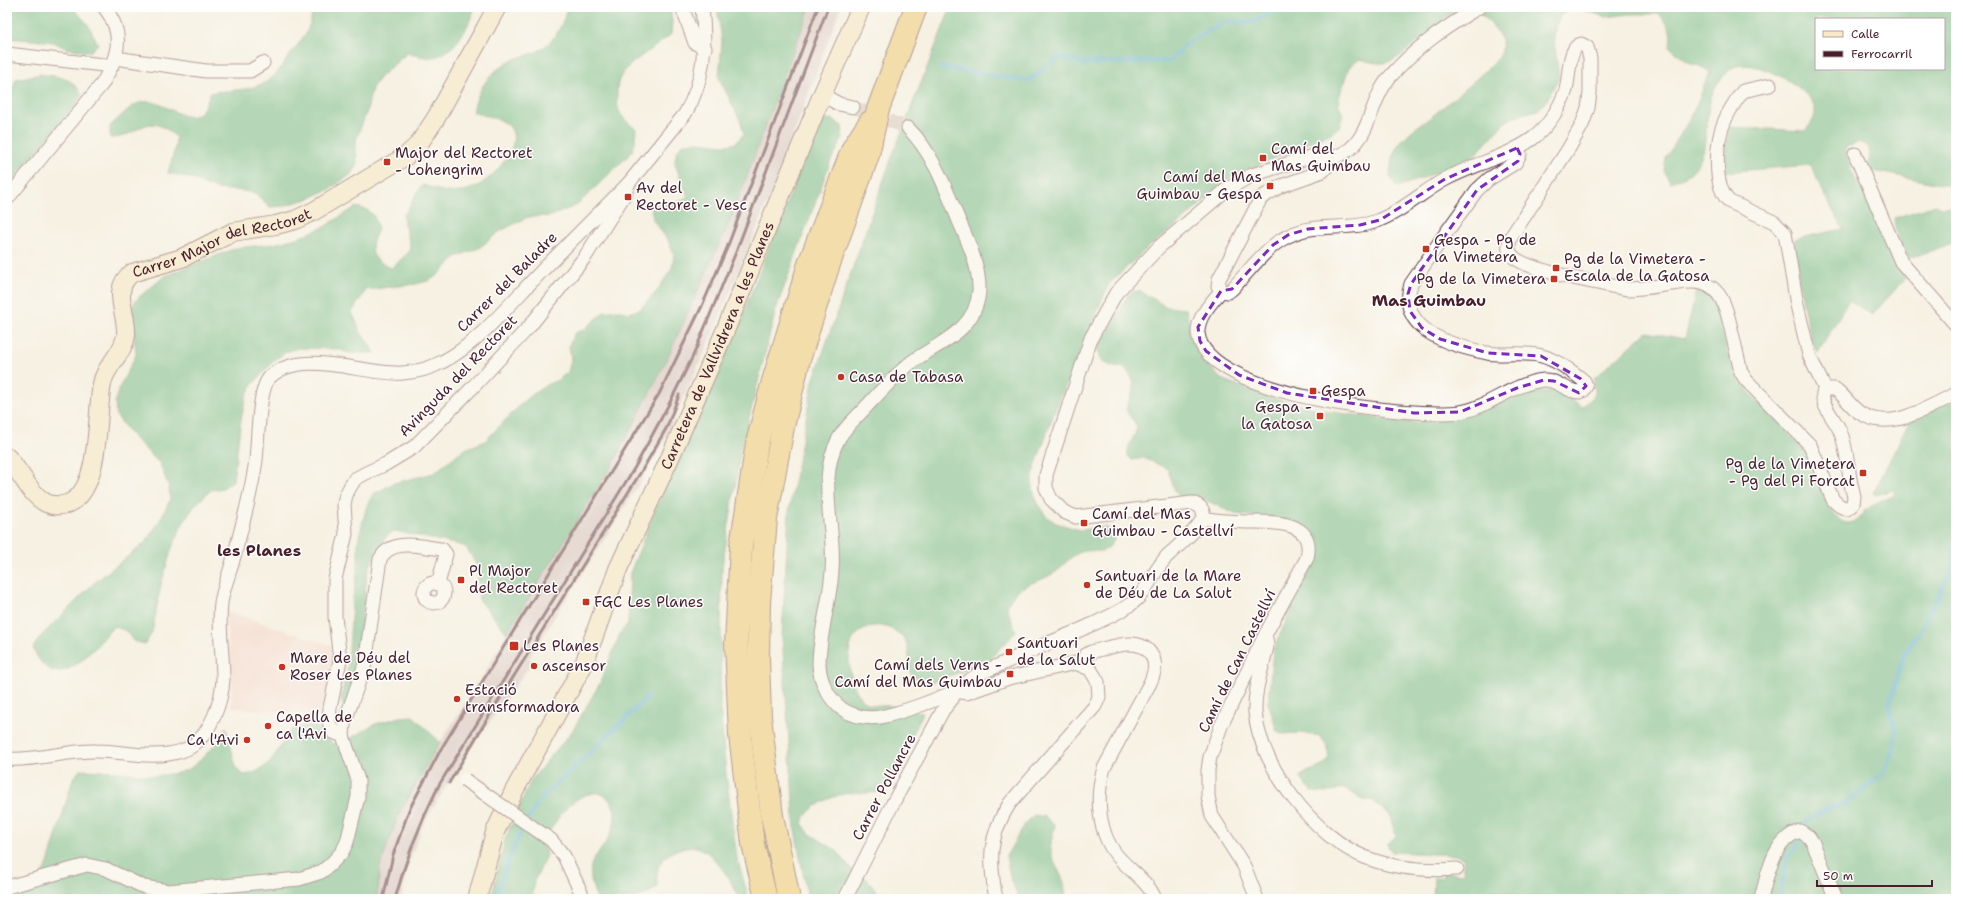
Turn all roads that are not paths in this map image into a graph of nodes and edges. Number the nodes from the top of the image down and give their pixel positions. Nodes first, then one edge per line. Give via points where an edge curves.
1 (104, 7) edge
2 (497, 7) edge
3 (682, 7) edge
4 (702, 7) edge
5 (861, 7) edge
6 (916, 7) edge
7 (1479, 7) edge
8 (705, 48) junction
9 (7, 54) edge
10 (113, 62) junction
11 (263, 63) dead end
12 (1770, 85) dead end
13 (822, 95) junction
14 (853, 107) tunnel mouth
15 (908, 128) tunnel mouth
16 (1517, 148) junction
17 (1856, 154) dead end
18 (1328, 160) junction
19 (628, 184) junction
20 (7, 199) edge
21 (818, 267) junction
22 (1221, 291) junction
23 (1956, 325) edge
24 (1825, 389) junction
25 (1956, 394) edge
26 (7, 457) edge
27 (1203, 518) junction
28 (438, 584) dead end
29 (1265, 635) junction
30 (1081, 664) junction
31 (955, 691) junction
32 (342, 736) junction
33 (7, 759) edge
34 (465, 780) dead end
35 (1457, 869) dead end
36 (7, 887) edge
37 (477, 899) edge
38 (584, 899) edge
39 (766, 899) edge
40 (789, 899) edge
41 (845, 899) edge
42 (996, 899) edge
43 (1155, 899) edge
44 (1257, 899) edge
45 (1761, 899) edge
46 (1836, 899) edge

1 - 10 street via 114,25 118,45
2 - 26 main road, Carrer Major del Rectoret via 436,118 418,145 400,160 314,211 294,220 232,232 182,258 132,273 126,278 122,283 121,294 126,337 102,382 93,464 85,486 75,500 62,506 47,504 29,487
3 - 8 street via 695,43
4 - 8 street, Avinguda del Rectoret
5 - 13 main road, Carretera de Vallvidrera a les Planes
6 - 21 highway via 878,109 853,148
7 - 18 street via 1439,31 1402,64 1388,79 1376,98 1358,141 1344,153
8 - 19 street, Avinguda del Rectoret via 699,83 691,104
9 - 10 street
10 - 11 street via 206,71 250,72
10 - 20 street via 102,84
12 - 24 street via 1744,91 1724,121 1718,165 1720,188 1730,202 1774,222 1785,233 1797,305 1809,355
13 - 14 street via 839,104
13 - 37 main road, Carretera de Vallvidrera a les Planes via 725,331 618,569 584,664 511,797 494,838
15 - 31 street via 917,137 943,183 965,236 976,270 979,292 976,305 962,329 894,378 845,429 838,440 830,461 828,480 833,563 819,666 824,685 834,701 861,717 895,714
16 - 22 street via 1445,180 1380,220 1360,225 1308,229 1288,235 1273,245 1232,289 1228,292
16 - 22 street via 1520,154 1518,161 1489,179 1477,190 1411,284 1408,294 1410,311 1422,328 1440,339 1488,353 1540,356 1550,359 1584,381 1586,386 1581,392 1554,381 1544,380 1517,388 1460,412 1414,413 1394,412 1287,393 1239,375 1212,357 1202,346 1198,332 1199,324
16 - 24 street via 1537,134 1554,115 1566,91 1571,54 1578,44 1584,45 1588,50 1591,71 1590,101 1586,116 1570,148 1511,237 1508,247 1511,255 1526,265 1627,289 1690,282 1706,284 1713,288 1724,301 1746,380 1810,445 1833,500 1847,509 1853,504 1854,496 1842,436 1824,403
17 - 23 street via 1901,262
18 - 22 street via 1323,171 1281,186 1261,198 1219,279 1218,286
18 - 27 street via 1316,155 1252,175 1226,190 1142,264 1116,293 1091,338 1050,460 1046,482 1051,499 1064,512 1076,517 1194,503 1201,508
19 - 32 street, Avinguda del Rectoret via 625,194 585,257 529,327 414,447 386,464 366,472 356,479 348,491 344,504 346,534 335,579 335,617 340,660 329,722 333,732
19 - 33 street, Carrer del Baladre via 477,337 444,361 404,373 315,363 288,367 269,378 260,401 260,434 251,489 221,601 223,681 217,707 206,731 191,747 168,754 132,755 99,751 68,752 43,758
21 - 39 highway via 773,381 749,486 741,546 736,643 740,735 753,844
21 - 40 highway via 783,428 766,519 761,565 758,658 760,717 772,816
24 - 25 street via 1835,389 1850,405 1869,418 1888,421 1917,412
27 - 29 street, Camí de Can Castellví via 1217,521 1278,523 1293,526 1304,535 1309,546 1307,558
27 - 31 street via 1164,560 1141,594 1128,606 1103,620 976,676
28 - 32 street via 446,554 442,549 402,544 390,548 382,555 377,569 365,664
29 - 35 street via 1267,647 1256,693 1256,718 1269,759 1298,805 1340,842 1365,858 1405,868
29 - 44 street, Camí de Can Castellví via 1215,742 1210,757 1207,783 1212,816 1244,866
30 - 31 street via 1069,663 1009,678 967,693
30 - 42 street via 1090,669 1098,682 1097,702 1002,815 996,827 990,855
30 - 43 street via 1091,652 1130,644 1141,646 1154,658 1155,669 1150,683 1104,768 1099,801 1103,827 1115,854 1149,888
31 - 41 street, Carrer Pollancre via 892,805
32 - 36 street via 358,780 358,797 347,842 337,859 321,872 299,879 168,891 144,886 106,869 87,865
34 - 38 street, bridge via 551,840 564,856
45 - 46 street via 1772,860 1788,838 1800,831 1809,836 1813,843

